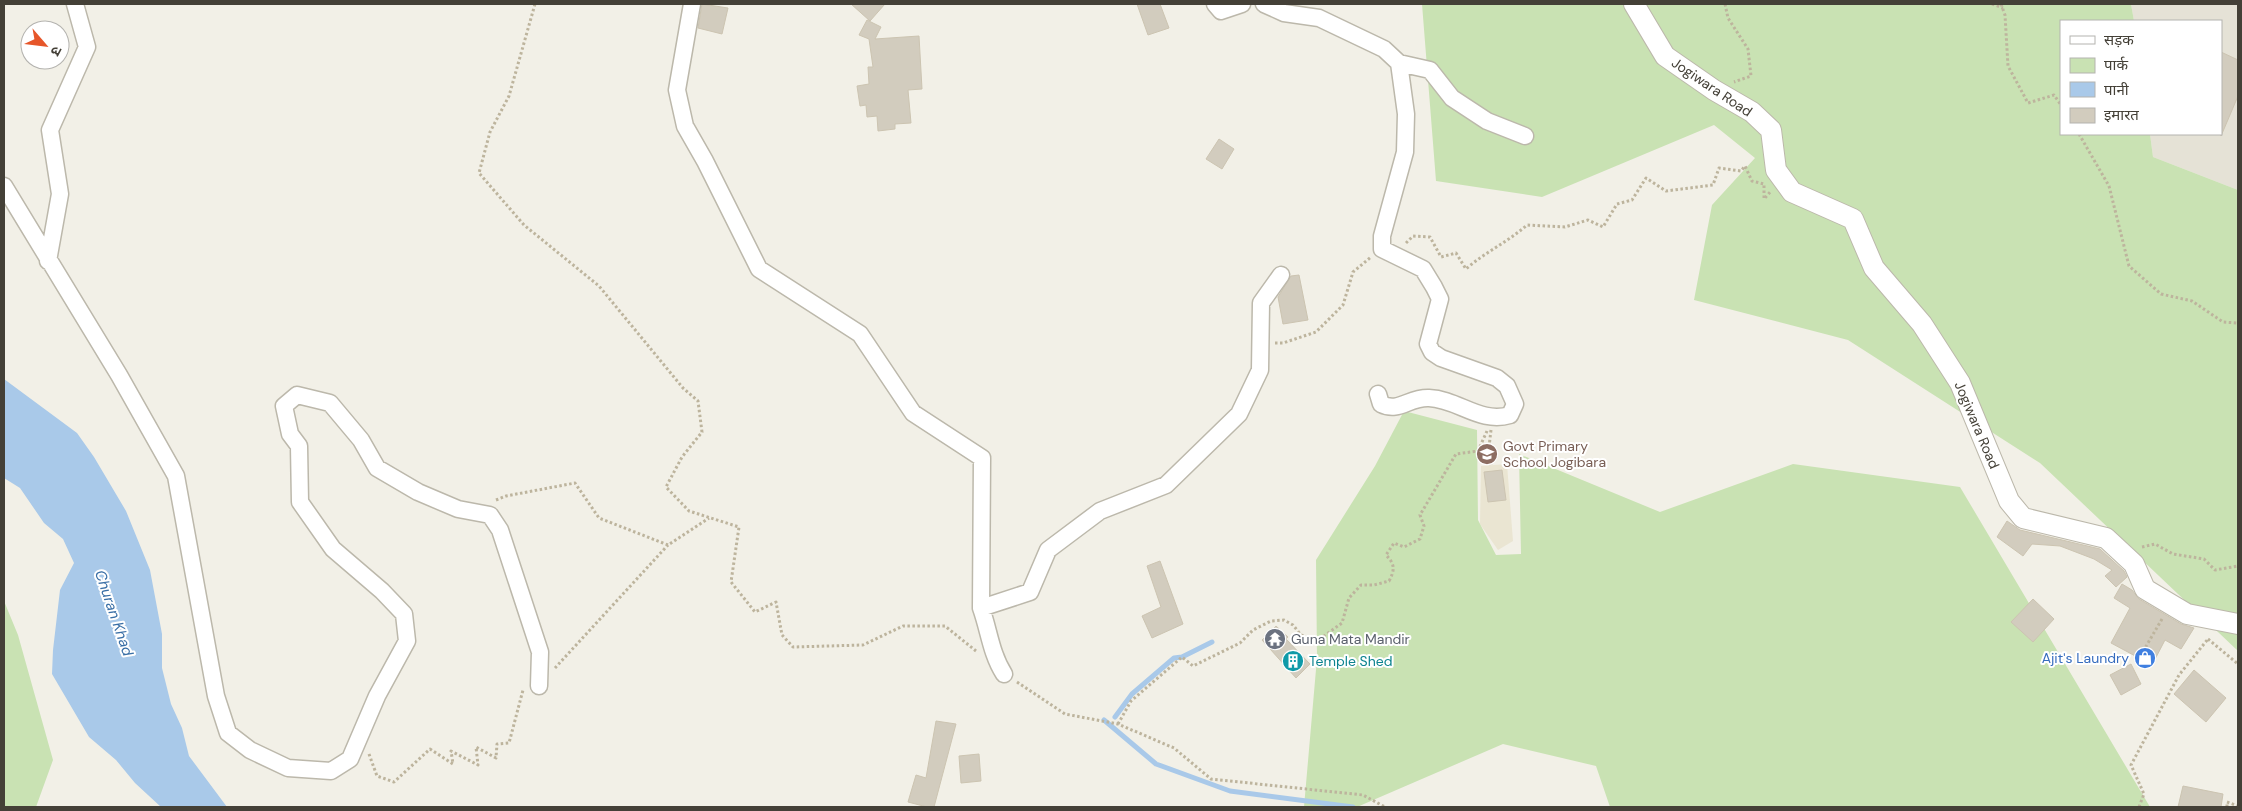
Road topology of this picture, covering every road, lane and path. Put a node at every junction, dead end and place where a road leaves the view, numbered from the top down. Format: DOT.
graph roads {
  1 [pos="76,4"];
  2 [pos="535,4"];
  3 [pos="692,4"];
  4 [pos="1215,4"];
  5 [pos="1242,4"];
  6 [pos="1264,4"];
  7 [pos="1634,4"];
  8 [pos="1725,4"];
  9 [pos="1992,4"];
  10 [pos="2003,6"];
  11 [pos="1399,63"];
  12 [pos="1714,90"];
  13 [pos="2060,104"];
  14 [pos="2080,135"];
  15 [pos="1526,136"];
  16 [pos="1776,170"];
  17 [pos="4,186"];
  18 [pos="1382,248"];
  19 [pos="48,261"];
  20 [pos="1281,275"];
  21 [pos="2238,323"];
  22 [pos="1261,341"];
  23 [pos="1378,394"];
  24 [pos="1494,418"];
  25 [pos="1492,465"];
  26 [pos="470,511"];
  27 [pos="709,518"];
  28 [pos="668,545"];
  29 [pos="2134,564"];
  30 [pos="2238,566"];
  31 [pos="981,608"];
  32 [pos="2178,609"];
  33 [pos="2238,624"];
  34 [pos="2208,639"];
  35 [pos="982,656"];
  36 [pos="2138,660"];
  37 [pos="2238,664"];
  38 [pos="1004,674"];
  39 [pos="539,686"];
  40 [pos="1118,724"];
  41 [pos="370,748"];
  42 [pos="2238,806"];
  43 [pos="1385,807"];
  44 [pos="2139,807"];
  45 [pos="2227,807"];
  1 -- 19 [label="street"];
  2 -- 27 [label="path"];
  3 -- 31 [label="street"];
  4 -- 5 [label="street"];
  6 -- 11 [label="street"];
  7 -- 12 [label="street, Jogiwara Road"];
  8 -- 12 [label="path"];
  9 -- 10 [label="path"];
  10 -- 13 [label="path"];
  11 -- 15 [label="street"];
  11 -- 18 [label="street"];
  12 -- 16 [label="street, Jogiwara Road"];
  14 -- 21 [label="path"];
  16 -- 18 [label="path"];
  16 -- 29 [label="street, Jogiwara Road"];
  17 -- 19 [label="street"];
  18 -- 22 [label="path"];
  18 -- 24 [label="street"];
  19 -- 26 [label="street"];
  20 -- 22 [label="street"];
  22 -- 31 [label="street"];
  23 -- 24 [label="street"];
  24 -- 25 [label="path"];
  24 -- 40 [label="path"];
  26 -- 28 [label="path"];
  26 -- 39 [label="street"];
  27 -- 28 [label="path"];
  27 -- 35 [label="path"];
  28 -- 39 [label="path"];
  29 -- 30 [label="path"];
  29 -- 32 [label="street, Jogiwara Road"];
  31 -- 38 [label="street"];
  32 -- 33 [label="street, Jogiwara Road"];
  32 -- 34 [label="path"];
  32 -- 36 [label="path"];
  34 -- 37 [label="path"];
  34 -- 44 [label="path"];
  38 -- 40 [label="path"];
  39 -- 41 [label="path"];
  40 -- 43 [label="path"];
  42 -- 45 [label="path"];
}
